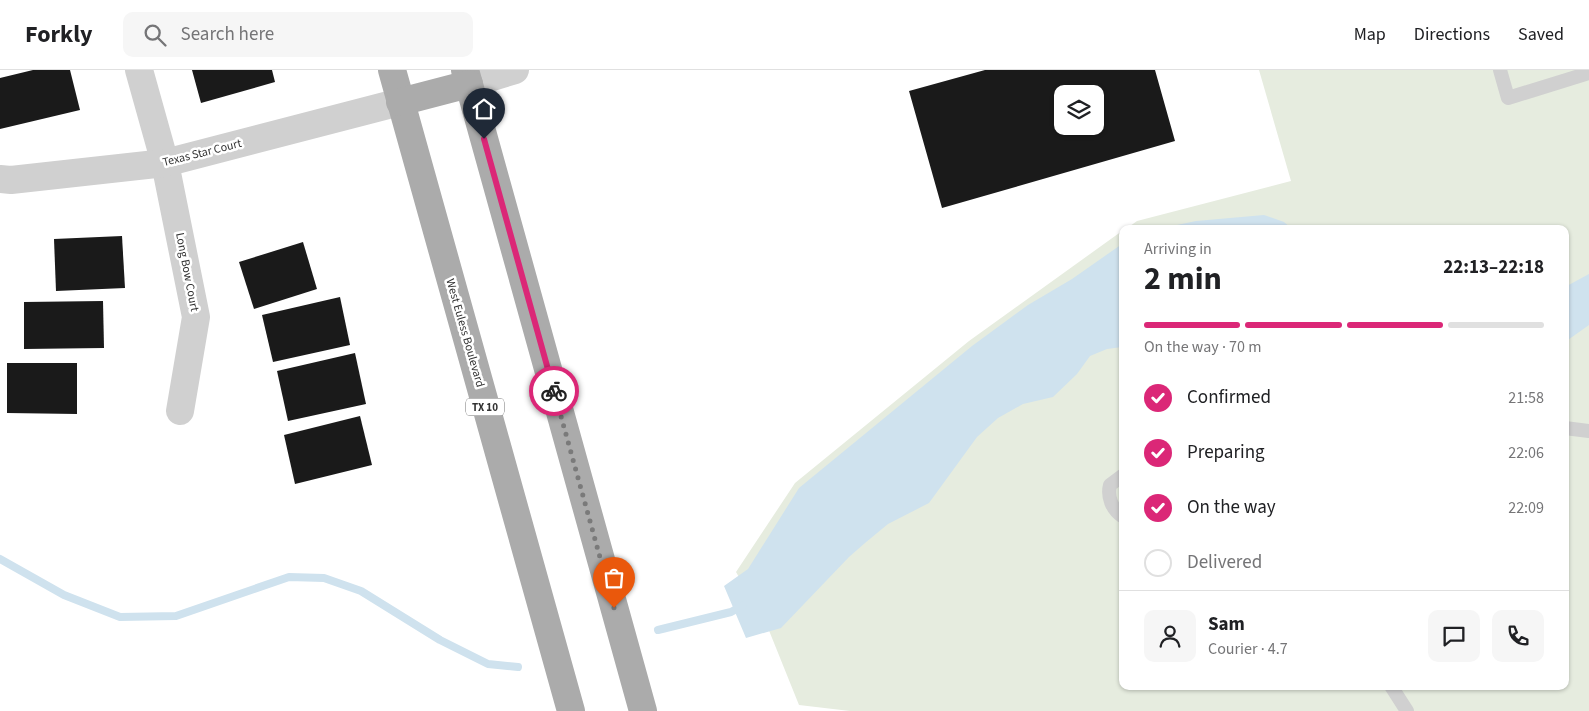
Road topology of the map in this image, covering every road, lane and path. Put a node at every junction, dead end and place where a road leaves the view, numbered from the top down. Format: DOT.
graph roads {
  1 [pos="139,70"];
  2 [pos="392,70"];
  3 [pos="515,70"];
  4 [pos="1500,70"];
  5 [pos="1589,73"];
  6 [pos="467,77"];
  7 [pos="400,102"];
  8 [pos="165,163"];
  9 [pos="0,179"];
  10 [pos="180,411"];
  11 [pos="1569,428"];
  12 [pos="1589,431"];
  13 [pos="1119,478"];
  14 [pos="1119,514"];
  15 [pos="1394,690"];
  16 [pos="571,711"];
  17 [pos="643,711"];
  18 [pos="1407,711"];
  1 -- 8 [label="street, Long Bow Court"];
  2 -- 7 [label="main road, West Euless Boulevard / TX 10"];
  3 -- 6 [label="street"];
  4 -- 5 [label="lane"];
  6 -- 7 [label="main road"];
  6 -- 17 [label="main road"];
  7 -- 8 [label="street, Texas Star Court"];
  7 -- 16 [label="main road, West Euless Boulevard / TX 10"];
  8 -- 9 [label="street, Texas Star Court"];
  8 -- 10 [label="street, Long Bow Court"];
  11 -- 12 [label="lane"];
  13 -- 14 [label="lane"];
  15 -- 18 [label="lane"];
}
